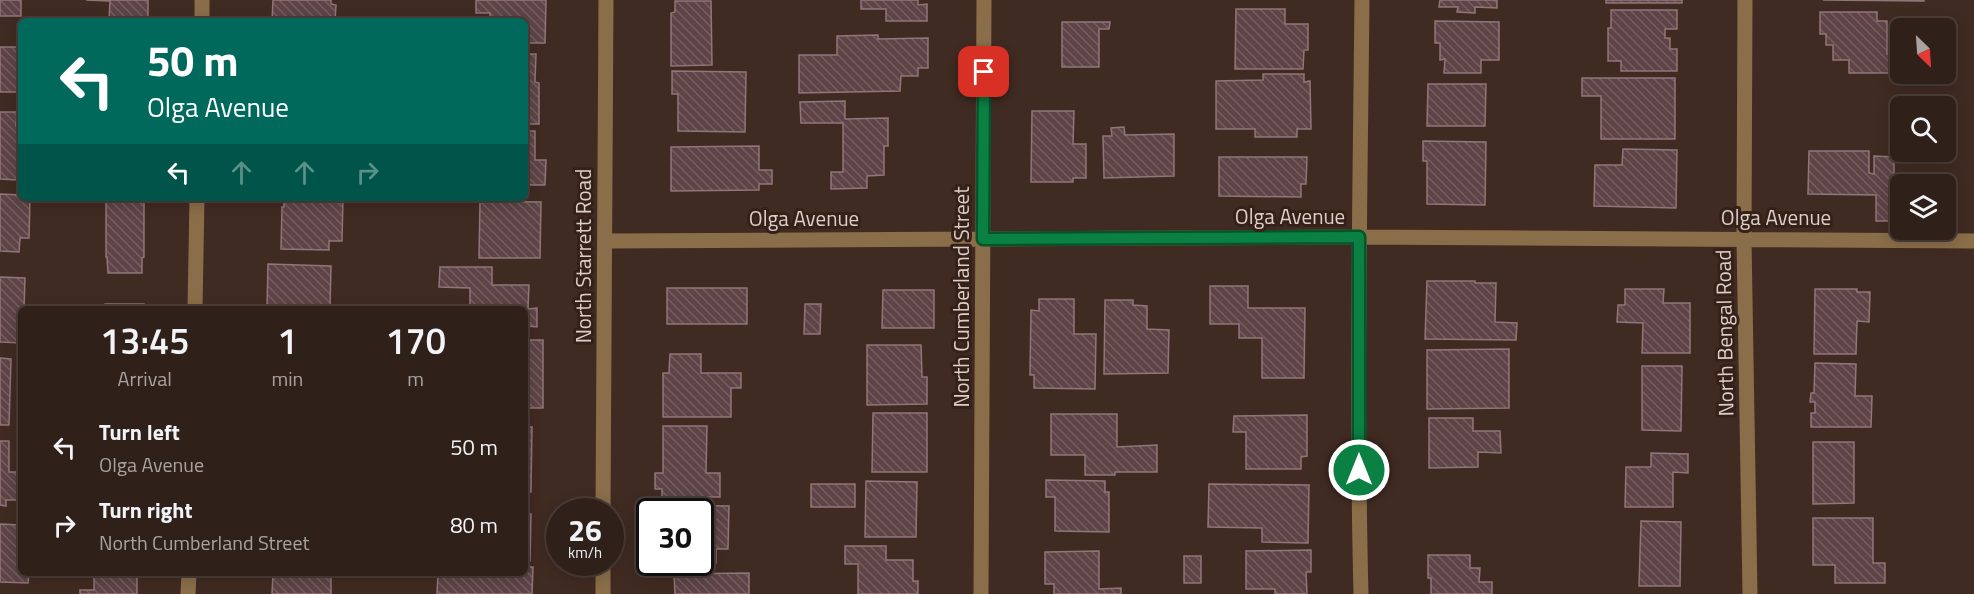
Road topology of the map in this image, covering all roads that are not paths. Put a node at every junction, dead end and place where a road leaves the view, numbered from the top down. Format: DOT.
graph roads {
  1 [pos="202,0"];
  2 [pos="606,0"];
  3 [pos="984,0"];
  4 [pos="1362,0"];
  5 [pos="1745,0"];
  6 [pos="202,18"];
  7 [pos="197,201"];
  8 [pos="1359,237"];
  9 [pos="983,239"];
  10 [pos="1744,239"];
  11 [pos="606,241"];
  12 [pos="1974,241"];
  13 [pos="195,306"];
  14 [pos="603,498"];
  15 [pos="189,576"];
  16 [pos="603,576"];
  17 [pos="188,594"];
  18 [pos="603,594"];
  19 [pos="981,594"];
  20 [pos="1361,594"];
  21 [pos="1749,594"];
  1 -- 6 [label="street"];
  2 -- 11 [label="street, North Starrett Road"];
  3 -- 9 [label="street, North Cumberland Street"];
  4 -- 8 [label="street"];
  5 -- 10 [label="street, North Bengal Road"];
  7 -- 13 [label="street"];
  8 -- 9 [label="street, Olga Avenue"];
  8 -- 10 [label="street, Olga Avenue"];
  8 -- 20 [label="street"];
  9 -- 11 [label="street, Olga Avenue"];
  9 -- 19 [label="street, North Cumberland Street"];
  10 -- 12 [label="street, Olga Avenue"];
  10 -- 21 [label="street, North Bengal Road"];
  11 -- 14 [label="street, North Starrett Road"];
  15 -- 17 [label="street"];
  16 -- 18 [label="street"];
}
